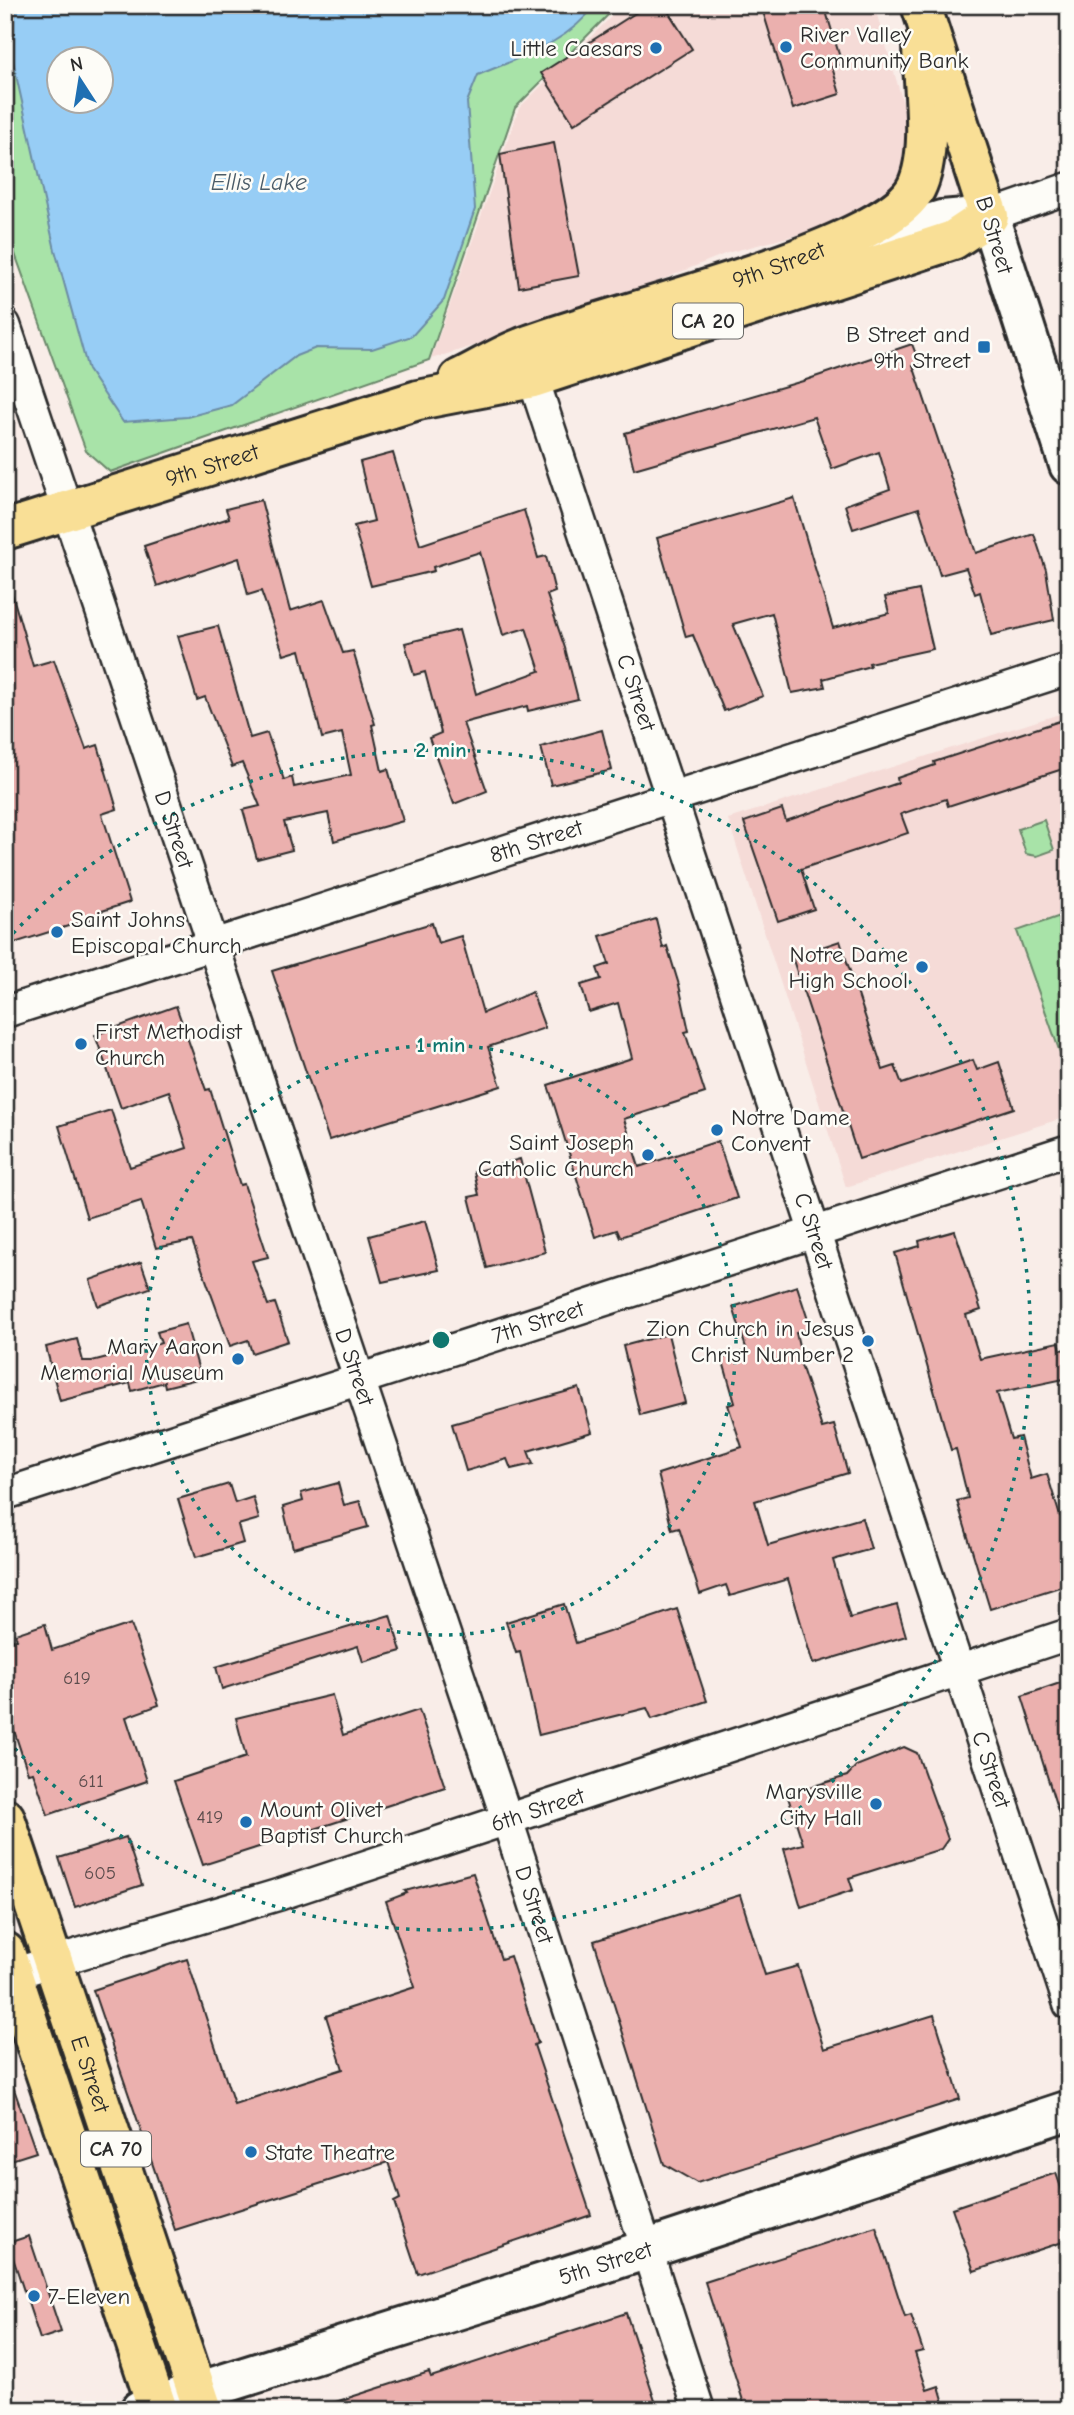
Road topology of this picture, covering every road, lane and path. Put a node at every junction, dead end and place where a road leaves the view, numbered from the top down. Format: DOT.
graph roads {
  1 [pos="921,5"];
  2 [pos="1069,188"];
  3 [pos="989,216"];
  4 [pos="792,260"];
  5 [pos="5,326"];
  6 [pos="533,378"];
  7 [pos="418,400"];
  8 [pos="1069,465"];
  9 [pos="67,511"];
  10 [pos="5,530"];
  11 [pos="1069,669"];
  12 [pos="669,797"];
  13 [pos="215,943"];
  14 [pos="5,1012"];
  15 [pos="1069,1150"];
  16 [pos="816,1232"];
  17 [pos="360,1380"];
  18 [pos="5,1493"];
  19 [pos="1069,1634"];
  20 [pos="961,1672"];
  21 [pos="5,1818"];
  22 [pos="507,1819"];
  23 [pos="53,1960"];
  24 [pos="8,1967"];
  25 [pos="1069,2004"];
  26 [pos="1069,2110"];
  27 [pos="645,2248"];
  28 [pos="200,2401"];
  29 [pos="151,2408"];
  30 [pos="699,2410"];
  1 -- 3 [label="highway, B Street / CA 20"];
  1 -- 4 [label="highway, CA 20"];
  2 -- 3 [label="street, 9th Street"];
  3 -- 4 [label="main road, 9th Street"];
  3 -- 6 [label="highway, 9th Street / CA 20"];
  3 -- 8 [label="main road, B Street"];
  4 -- 7 [label="highway, 9th Street / CA 20"];
  5 -- 9 [label="street, D Street"];
  6 -- 7 [label="highway, 9th Street / CA 20"];
  6 -- 12 [label="street, C Street"];
  7 -- 9 [label="highway, 9th Street / CA 20"];
  9 -- 10 [label="highway, 9th Street / CA 20"];
  9 -- 13 [label="street, D Street"];
  11 -- 12 [label="street, 8th Street"];
  12 -- 13 [label="street, 8th Street"];
  12 -- 16 [label="street, C Street"];
  13 -- 14 [label="street, 8th Street"];
  13 -- 17 [label="street, D Street"];
  15 -- 16 [label="street, 7th Street"];
  16 -- 17 [label="street, 7th Street"];
  16 -- 20 [label="street, C Street"];
  17 -- 18 [label="street, 7th Street"];
  17 -- 22 [label="street, D Street"];
  19 -- 20 [label="street, 6th Street"];
  20 -- 22 [label="street, 6th Street"];
  20 -- 25 [label="street, C Street"];
  21 -- 23 [label="highway, E Street / CA 70"];
  22 -- 23 [label="street, 6th Street"];
  22 -- 27 [label="street, D Street"];
  23 -- 24 [label="street, 6th Street"];
  23 -- 28 [label="highway, E Street / CA 70"];
  24 -- 29 [label="highway, E Street / CA 70"];
  26 -- 27 [label="main road, 5th Street"];
  27 -- 28 [label="main road, 5th Street"];
  27 -- 30 [label="street, D Street"];
  28 -- 29 [label="main road, 5th Street"];
}
